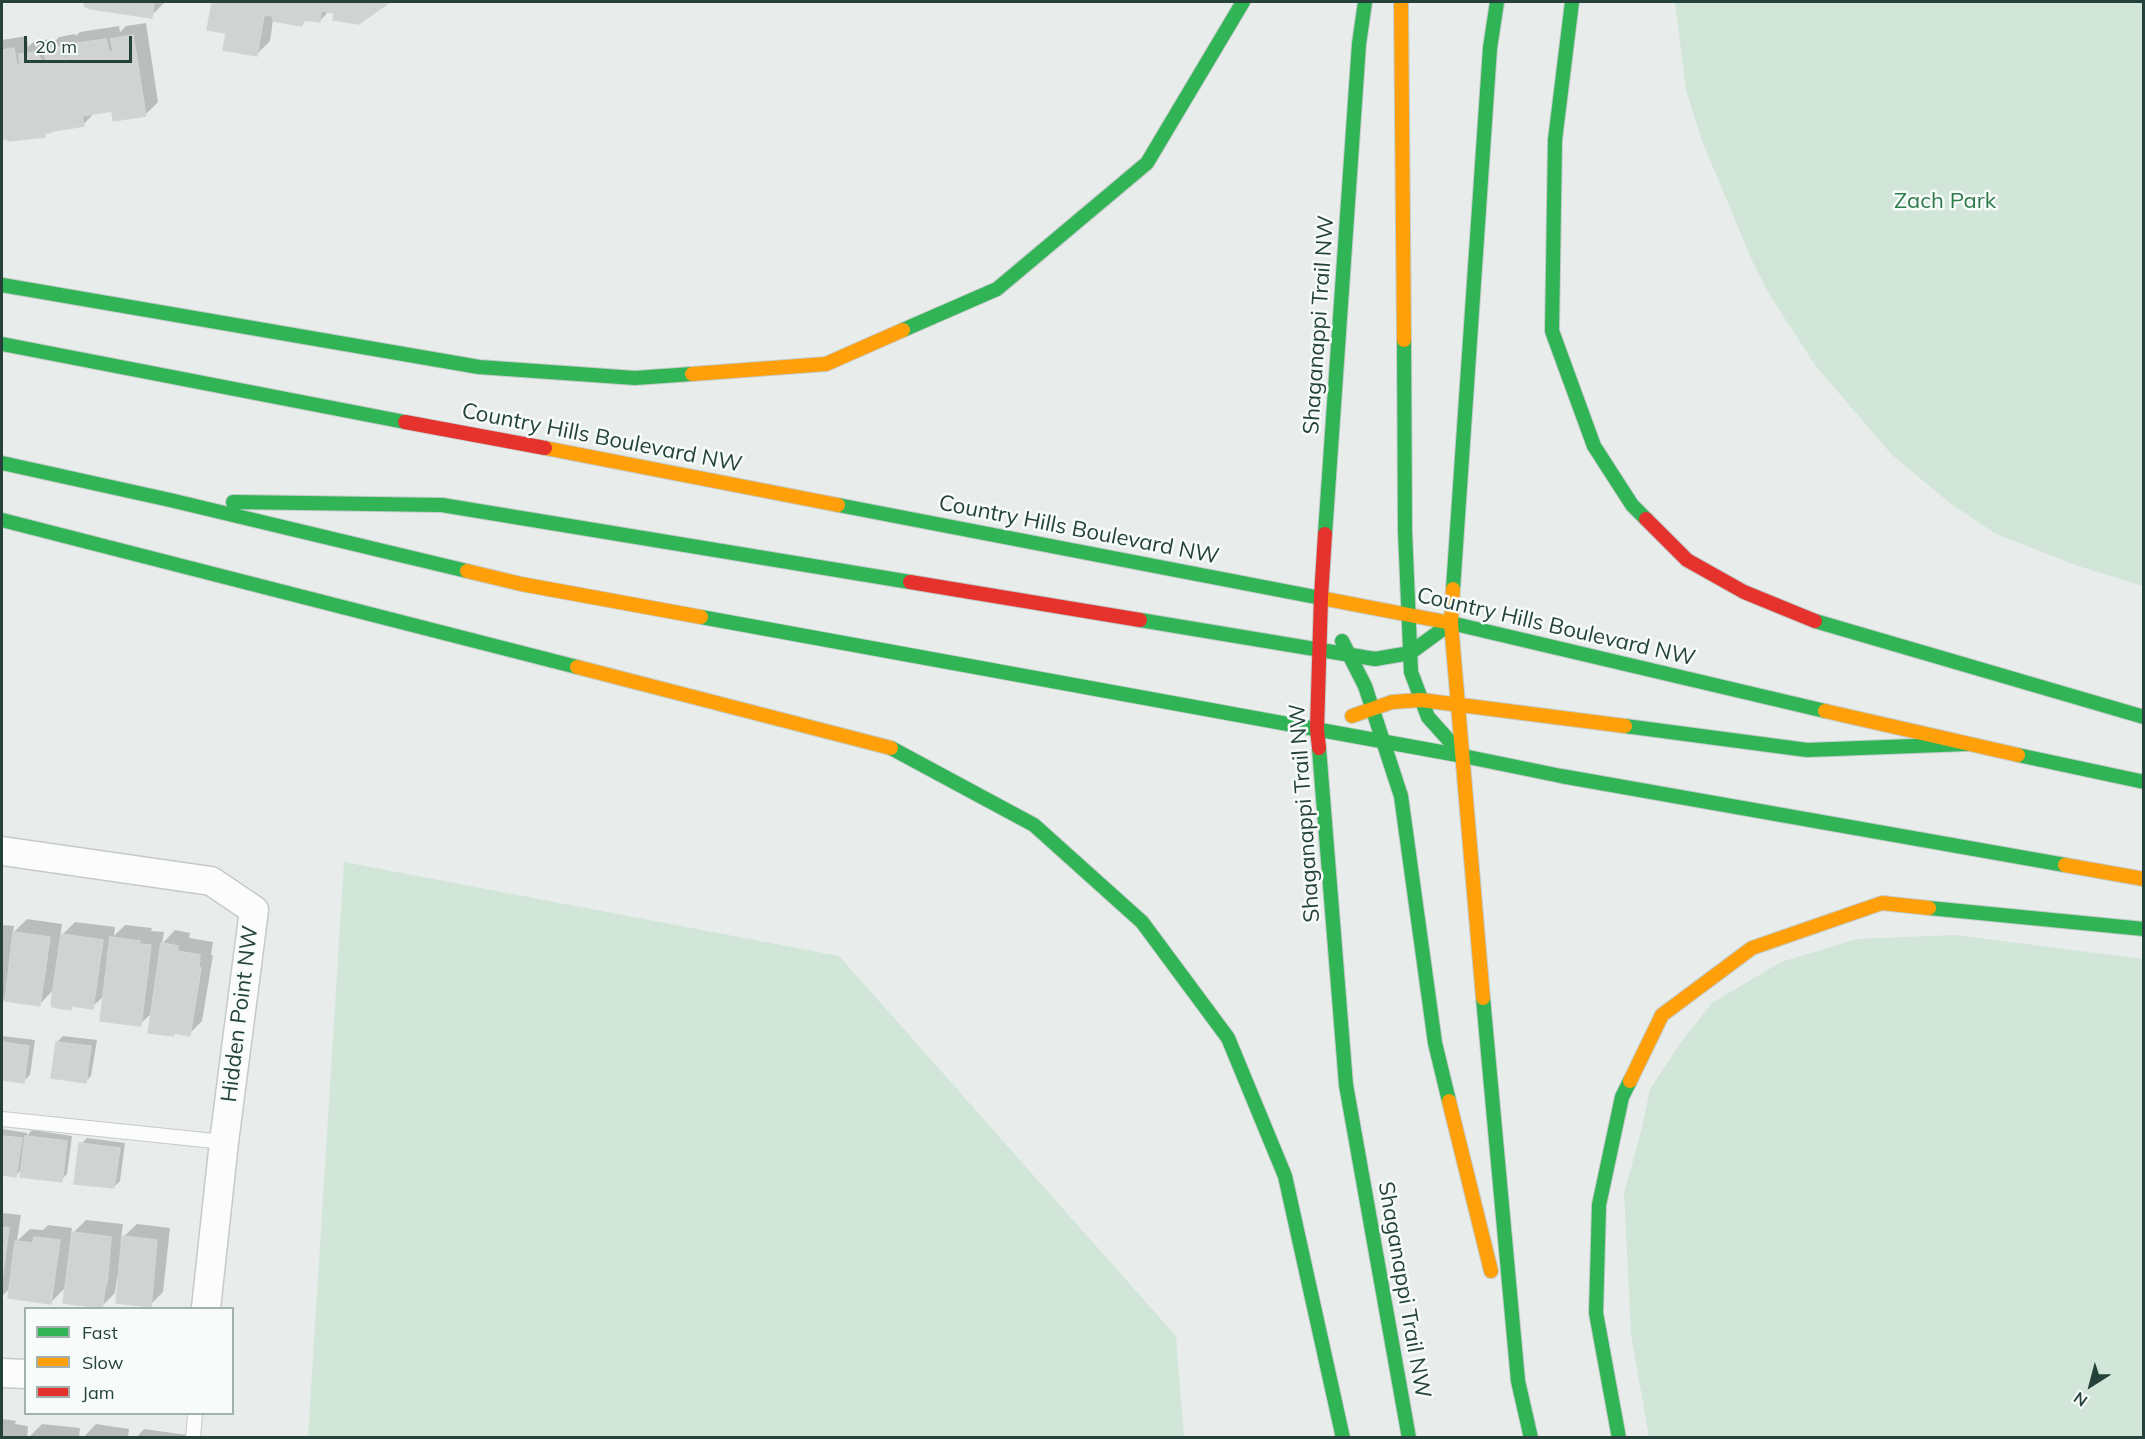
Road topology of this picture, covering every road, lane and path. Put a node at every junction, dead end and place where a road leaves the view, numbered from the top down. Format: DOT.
graph roads {
  1 [pos="1243,2"];
  2 [pos="1365,2"];
  3 [pos="1401,2"];
  4 [pos="1497,2"];
  5 [pos="1572,2"];
  6 [pos="2,285"];
  7 [pos="2,344"];
  8 [pos="2,463"];
  9 [pos="170,500"];
  10 [pos="2,520"];
  11 [pos="1321,597"];
  12 [pos="1407,615"];
  13 [pos="1451,623"];
  14 [pos="1319,650"];
  15 [pos="1410,653"];
  16 [pos="1349,655"];
  17 [pos="1421,700"];
  18 [pos="1458,705"];
  19 [pos="1372,710"];
  20 [pos="2144,717"];
  21 [pos="1317,729"];
  22 [pos="1383,741"];
  23 [pos="1967,744"];
  24 [pos="1462,756"];
  25 [pos="2144,782"];
  26 [pos="2,851"];
  27 [pos="2144,879"];
  28 [pos="2144,929"];
  29 [pos="2,1119"];
  30 [pos="224,1142"];
  31 [pos="206,1307"];
  32 [pos="2,1373"];
  33 [pos="24,1374"];
  34 [pos="1518,1381"];
  35 [pos="195,1415"];
  36 [pos="193,1437"];
  37 [pos="1342,1437"];
  38 [pos="1409,1437"];
  39 [pos="1531,1437"];
  40 [pos="1619,1437"];
  1 -- 6 [label="main road"];
  2 -- 11 [label="main road, Shaganappi Trail NW"];
  3 -- 12 [label="main road"];
  4 -- 13 [label="main road"];
  5 -- 20 [label="main road"];
  7 -- 11 [label="main road, Country Hills Boulevard NW"];
  8 -- 9 [label="main road"];
  9 -- 14 [label="main road"];
  9 -- 21 [label="main road"];
  10 -- 37 [label="main road"];
  11 -- 12 [label="main road, Country Hills Boulevard NW"];
  11 -- 14 [label="main road, Shaganappi Trail NW"];
  11 -- 16 [label="main road"];
  12 -- 13 [label="main road, Country Hills Boulevard NW"];
  12 -- 15 [label="main road"];
  13 -- 15 [label="main road"];
  13 -- 18 [label="main road"];
  13 -- 23 [label="main road, Country Hills Boulevard NW"];
  14 -- 16 [label="main road"];
  14 -- 21 [label="main road, Shaganappi Trail NW"];
  15 -- 16 [label="main road"];
  15 -- 17 [label="main road"];
  16 -- 19 [label="main road"];
  17 -- 18 [label="main road"];
  17 -- 19 [label="main road"];
  17 -- 24 [label="main road"];
  18 -- 23 [label="main road"];
  18 -- 24 [label="main road"];
  19 -- 21 [label="main road"];
  19 -- 22 [label="main road"];
  21 -- 22 [label="main road"];
  21 -- 38 [label="main road, Shaganappi Trail NW"];
  22 -- 24 [label="main road"];
  22 -- 34 [label="main road"];
  23 -- 25 [label="main road, Country Hills Boulevard NW"];
  24 -- 27 [label="main road"];
  24 -- 34 [label="main road"];
  26 -- 30 [label="street, Hidden Point NW"];
  28 -- 40 [label="main road"];
  29 -- 30 [label="lane"];
  30 -- 31 [label="street, Hidden Point NW"];
  32 -- 33 [label="street"];
  34 -- 39 [label="main road"];
  35 -- 36 [label="lane"];
}
